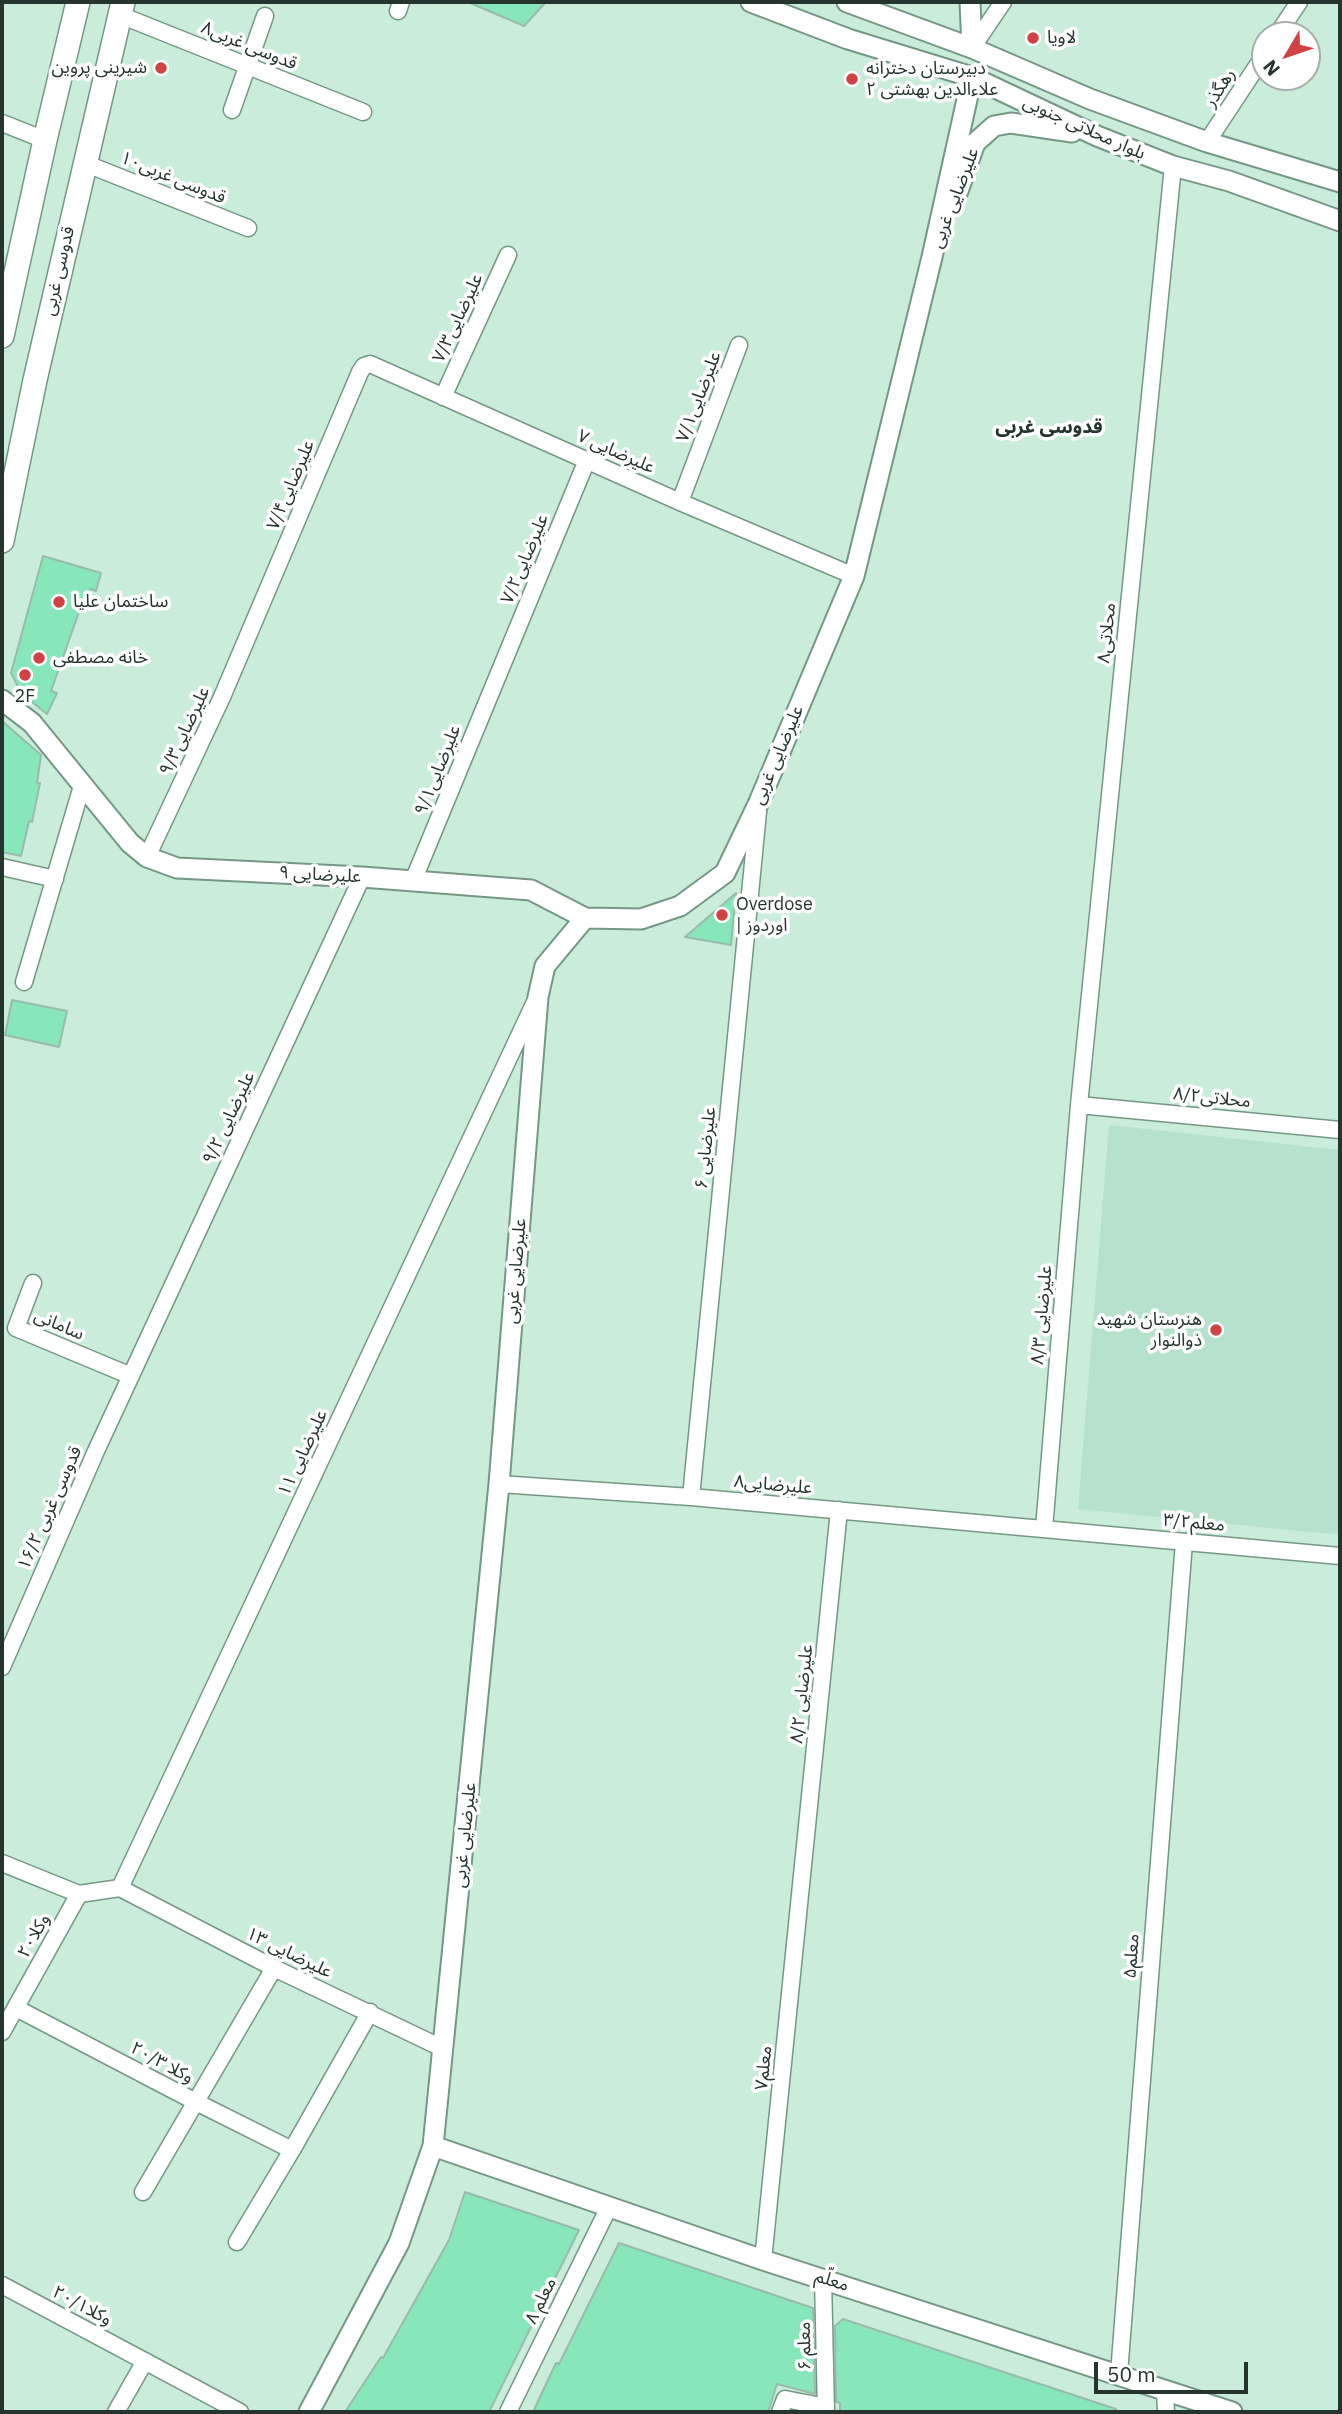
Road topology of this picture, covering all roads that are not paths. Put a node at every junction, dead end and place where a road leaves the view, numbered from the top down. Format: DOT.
graph roads {
  1 [pos="78,2"];
  2 [pos="751,2"];
  3 [pos="848,2"];
  4 [pos="970,2"];
  5 [pos="1003,2"];
  6 [pos="1299,2"];
  7 [pos="122,9"];
  8 [pos="265,16"];
  9 [pos="1287,21"];
  10 [pos="972,48"];
  11 [pos="248,66"];
  12 [pos="1251,75"];
  13 [pos="972,77"];
  14 [pos="232,110"];
  15 [pos="363,112"];
  16 [pos="2,123"];
  17 [pos="1097,136"];
  18 [pos="45,140"];
  19 [pos="1207,142"];
  20 [pos="84,163"];
  21 [pos="1173,166"];
  22 [pos="1340,182"];
  23 [pos="1340,220"];
  24 [pos="248,228"];
  25 [pos="508,256"];
  26 [pos="932,257"];
  27 [pos="2,336"];
  28 [pos="739,345"];
  29 [pos="364,366"];
  30 [pos="443,397"];
  31 [pos="587,460"];
  32 [pos="680,502"];
  33 [pos="2,541"];
  34 [pos="854,576"];
  35 [pos="255,620"];
  36 [pos="498,673"];
  37 [pos="2,700"];
  38 [pos="82,786"];
  39 [pos="759,802"];
  40 [pos="147,857"];
  41 [pos="2,867"];
  42 [pos="362,877"];
  43 [pos="55,879"];
  44 [pos="413,881"];
  45 [pos="585,918"];
  46 [pos="24,982"];
  47 [pos="538,997"];
  48 [pos="1079,1105"];
  49 [pos="1340,1130"];
  50 [pos="33,1283"];
  51 [pos="131,1376"];
  52 [pos="499,1484"];
  53 [pos="691,1497"];
  54 [pos="839,1510"];
  55 [pos="1044,1529"];
  56 [pos="1184,1542"];
  57 [pos="1340,1556"];
  58 [pos="3,1659"];
  59 [pos="2,1863"];
  60 [pos="803,1881"];
  61 [pos="120,1888"];
  62 [pos="79,1894"];
  63 [pos="274,1968"];
  64 [pos="16,2008"];
  65 [pos="370,2012"];
  66 [pos="2,2032"];
  67 [pos="444,2049"];
  68 [pos="196,2102"];
  69 [pos="433,2146"];
  70 [pos="292,2150"];
  71 [pos="143,2192"];
  72 [pos="609,2207"];
  73 [pos="237,2242"];
  74 [pos="764,2260"];
  75 [pos="823,2278"];
  76 [pos="2,2285"];
  77 [pos="145,2361"];
  78 [pos="1119,2374"];
  79 [pos="1166,2390"];
  80 [pos="826,2409"];
  81 [pos="116,2412"];
  82 [pos="240,2412"];
  83 [pos="309,2412"];
  84 [pos="509,2412"];
  85 [pos="780,2412"];
  86 [pos="1166,2412"];
  87 [pos="1232,2412"];
  1 -- 18 [label="main road"];
  2 -- 13 [label="street, بلوار محلاتی جنوبی"];
  3 -- 10 [label="street, بلوار محلاتی جنوبی"];
  4 -- 10 [label="street"];
  5 -- 10 [label="street"];
  6 -- 9 [label="street"];
  7 -- 11 [label="street, قدوسی غربی۸"];
  7 -- 20 [label="main road, قدوسی غربی"];
  8 -- 11 [label="street"];
  10 -- 19 [label="street, بلوار محلاتی جنوبی"];
  11 -- 14 [label="street"];
  11 -- 15 [label="street, قدوسی غربی۸"];
  12 -- 19 [label="street, رهگذر"];
  13 -- 17 [label="street, بلوار محلاتی جنوبی"];
  13 -- 26 [label="street, علیرضایی غربی"];
  16 -- 18 [label="street"];
  17 -- 21 [label="street, بلوار محلاتی جنوبی"];
  17 -- 26 [label="street, علیرضایی غربی"];
  18 -- 27 [label="main road"];
  19 -- 22 [label="street, بلوار محلاتی جنوبی"];
  20 -- 24 [label="street, قدوسی غربی۱۰"];
  20 -- 33 [label="main road, قدوسی غربی"];
  21 -- 23 [label="street, بلوار محلاتی جنوبی"];
  21 -- 48 [label="street, محلاتی۸"];
  25 -- 30 [label="street, علیرضایی۷/۳"];
  26 -- 34 [label="street, علیرضایی غربی"];
  28 -- 32 [label="street, علیرضایی۷/۱"];
  29 -- 30 [label="street, ۷ علیرضایی"];
  29 -- 35 [label="street, علیرضایی۷/۴"];
  30 -- 31 [label="street, ۷ علیرضایی"];
  31 -- 32 [label="street, ۷ علیرضایی"];
  31 -- 36 [label="street, علیرضایی۷/۲"];
  32 -- 34 [label="street, ۷ علیرضایی"];
  34 -- 39 [label="street, علیرضایی غربی"];
  35 -- 40 [label="street, علیرضایی۹/۳"];
  36 -- 44 [label="street, علیرضایی۹/۱"];
  37 -- 38 [label="street, ۹ علیرضایی"];
  38 -- 40 [label="street, ۹ علیرضایی"];
  38 -- 43 [label="street"];
  39 -- 45 [label="street, علیرضایی غربی"];
  39 -- 53 [label="street, ۶ علیرضایی"];
  40 -- 42 [label="street, ۹ علیرضایی"];
  41 -- 43 [label="street"];
  42 -- 44 [label="street, ۹ علیرضایی"];
  42 -- 51 [label="street, ۹/۲ علیرضایی"];
  43 -- 46 [label="street"];
  44 -- 45 [label="street, ۹ علیرضایی"];
  45 -- 47 [label="street, علیرضایی غربی"];
  47 -- 52 [label="street, علیرضایی غربی"];
  47 -- 61 [label="street, ۱۱ علیرضایی"];
  48 -- 49 [label="street, محلاتی۸/۲"];
  48 -- 55 [label="street, ۸/۳ علیرضایی"];
  50 -- 51 [label="street, سامانی"];
  51 -- 58 [label="street, ۱۶/۲ قدوسی غربی"];
  52 -- 53 [label="street, علیرضایی۸"];
  52 -- 67 [label="street, علیرضایی غربی"];
  53 -- 54 [label="street, علیرضایی۸"];
  54 -- 55 [label="street, علیرضایی۸"];
  54 -- 60 [label="street, علیرضایی ۸/۲"];
  55 -- 56 [label="street, معلم۳/۲"];
  56 -- 57 [label="street, معلم۳/۲"];
  56 -- 78 [label="street, معلم۵"];
  59 -- 62 [label="street"];
  60 -- 74 [label="street, معلم۷"];
  61 -- 62 [label="street"];
  61 -- 63 [label="street, ۱۳ علیرضایی"];
  62 -- 64 [label="street, وکلا۲۰"];
  63 -- 65 [label="street, ۱۳ علیرضایی"];
  63 -- 68 [label="street"];
  64 -- 66 [label="street, وکلا۲۰"];
  64 -- 68 [label="street, وکلا ۲۰/۳"];
  65 -- 67 [label="street, ۱۳ علیرضایی"];
  65 -- 70 [label="street"];
  67 -- 69 [label="street, علیرضایی غربی"];
  68 -- 70 [label="street, وکلا ۲۰/۳"];
  68 -- 71 [label="street"];
  69 -- 72 [label="street, معلّم"];
  69 -- 83 [label="street, علیرضایی غربی"];
  70 -- 73 [label="street"];
  72 -- 74 [label="street, معلّم"];
  72 -- 84 [label="street, ۸ معلم"];
  74 -- 75 [label="street, معلّم"];
  75 -- 78 [label="street, معلّم"];
  75 -- 80 [label="street, ۶ معلم"];
  76 -- 77 [label="street, وکلا۲۰/۱"];
  77 -- 81 [label="street"];
  77 -- 82 [label="street, وکلا۲۰/۱"];
  78 -- 79 [label="street, معلّم"];
  79 -- 86 [label="street"];
  79 -- 87 [label="street, معلّم"];
  80 -- 85 [label="street"];
}
